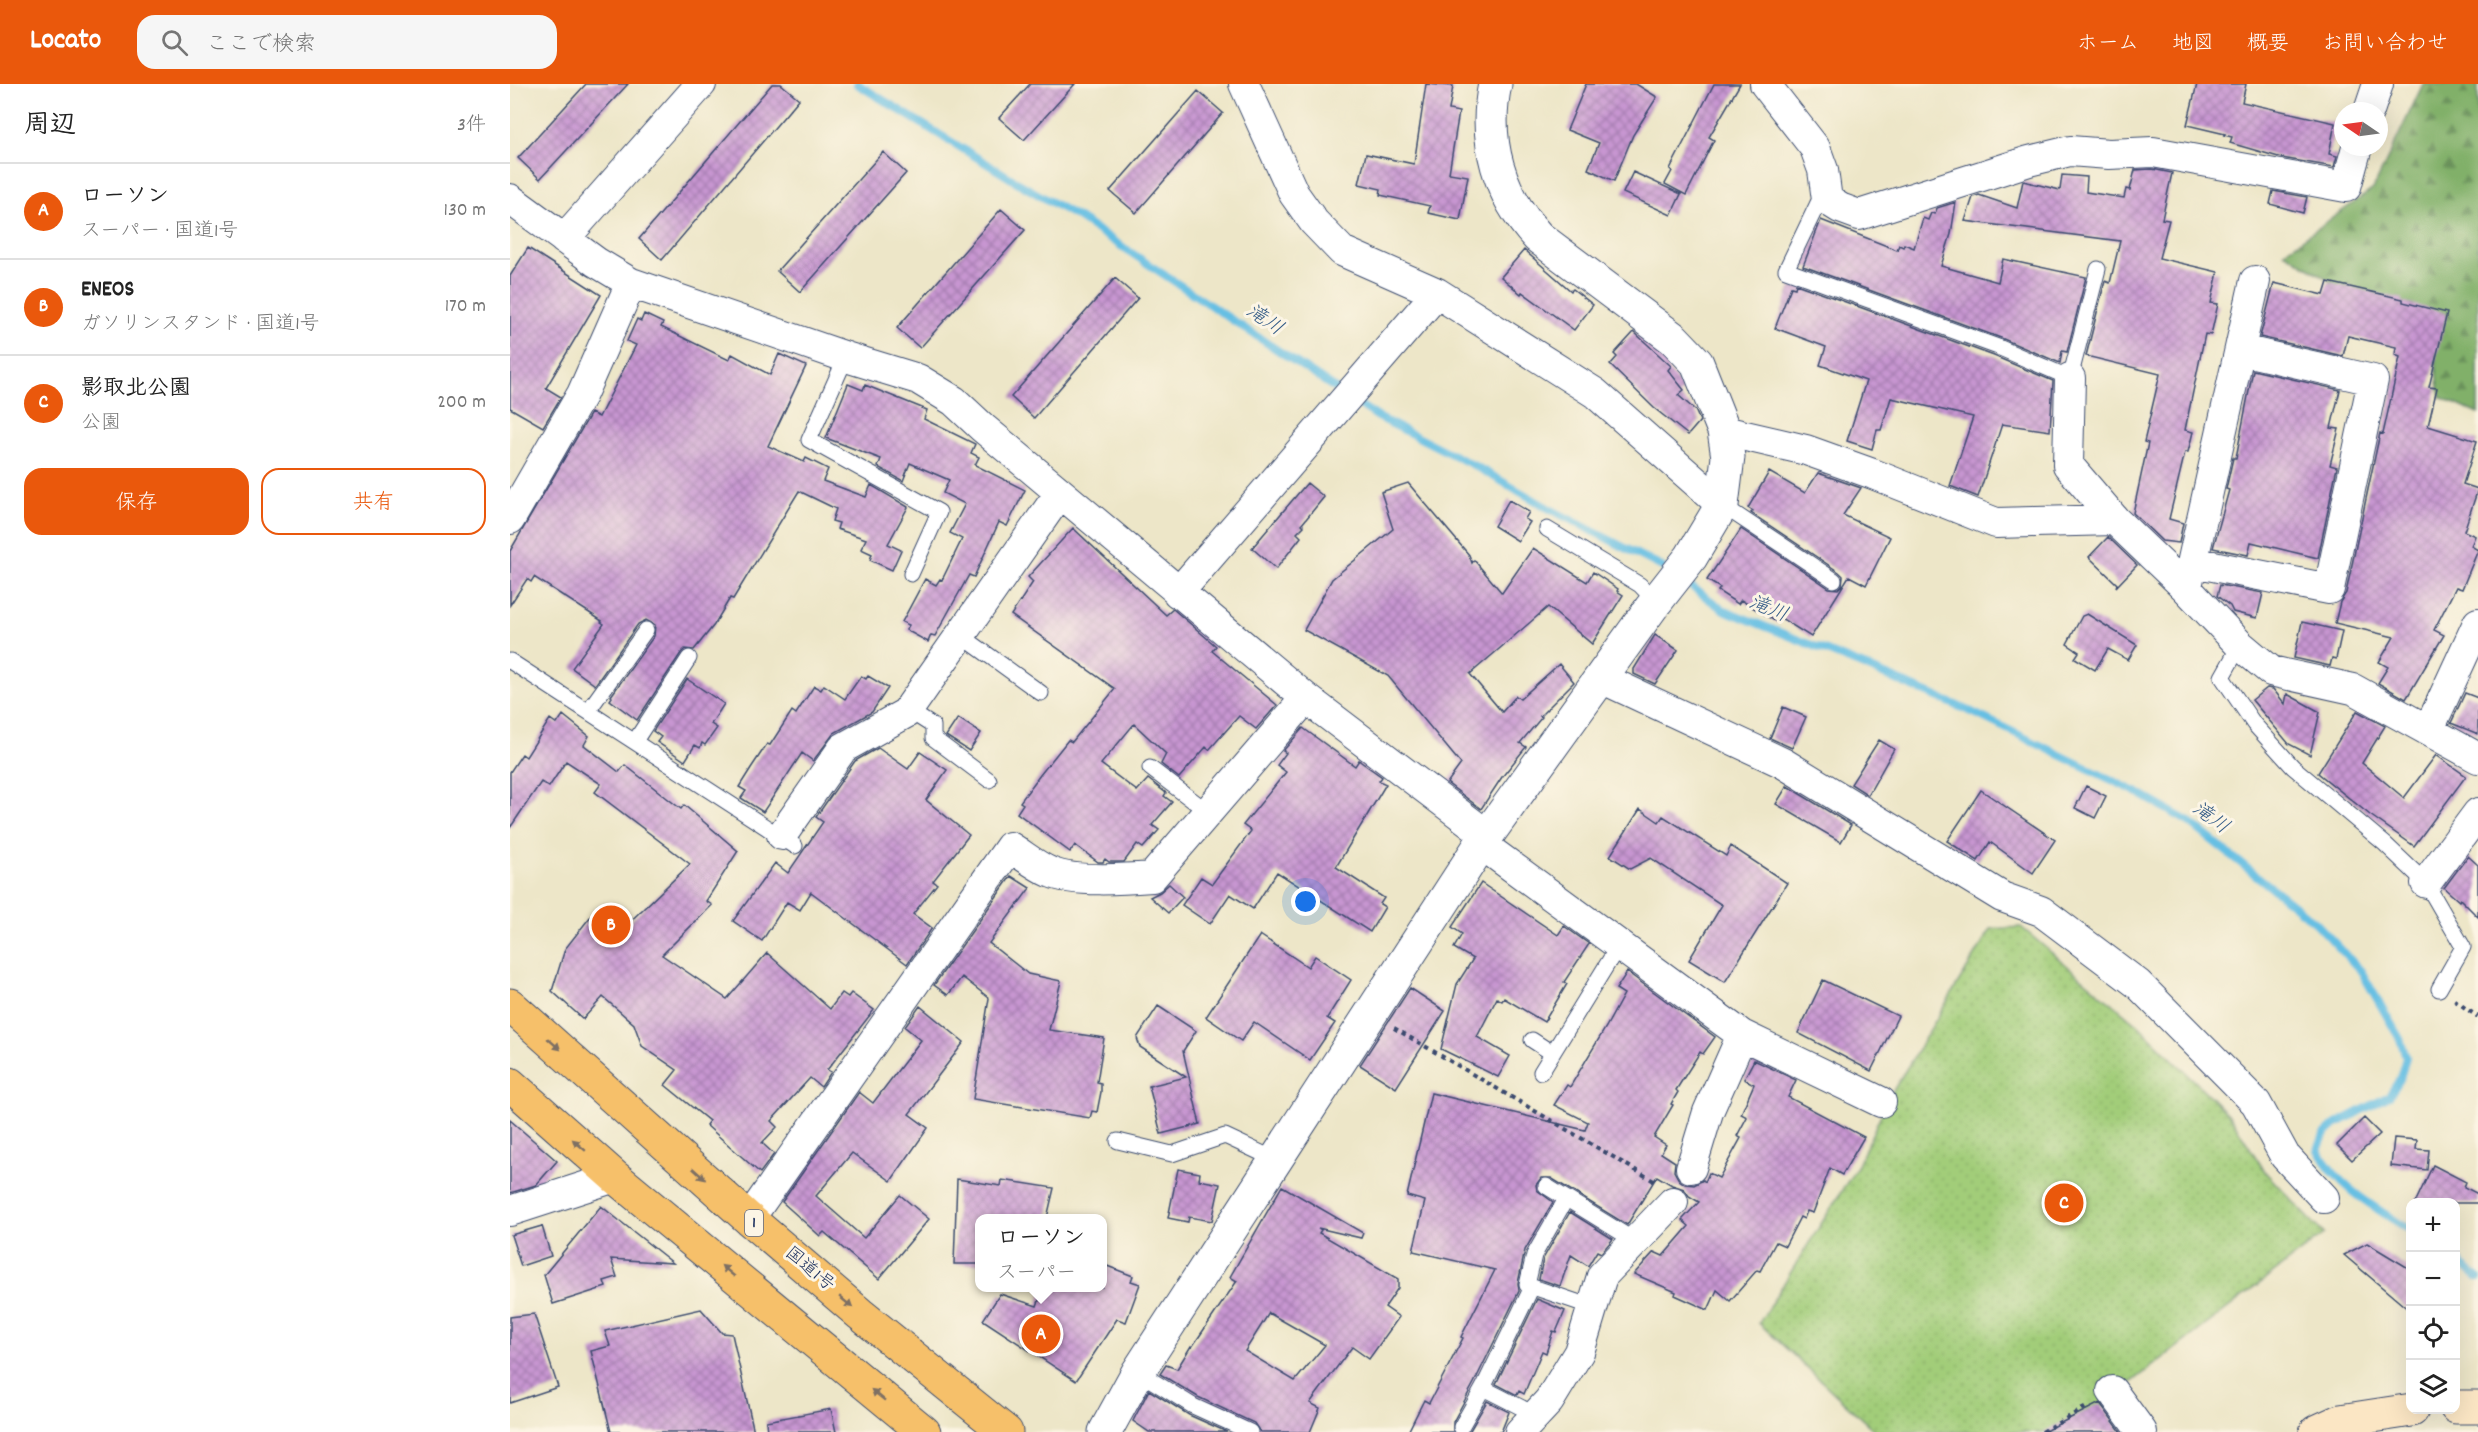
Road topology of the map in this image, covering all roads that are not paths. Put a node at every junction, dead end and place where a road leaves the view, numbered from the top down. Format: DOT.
graph roads {
  1 [pos="701,84"];
  2 [pos="1244,84"];
  3 [pos="1495,84"];
  4 [pos="1765,84"];
  5 [pos="2378,84"];
  6 [pos="2372,102"];
  7 [pos="2355,156"];
  8 [pos="510,199"];
  9 [pos="1827,200"];
  10 [pos="564,239"];
  11 [pos="2098,269"];
  12 [pos="2255,281"];
  13 [pos="631,284"];
  14 [pos="1437,293"];
  15 [pos="2241,350"];
  16 [pos="846,357"];
  17 [pos="2070,378"];
  18 [pos="1724,431"];
  19 [pos="1060,493"];
  20 [pos="1722,505"];
  21 [pos="510,519"];
  22 [pos="2115,520"];
  23 [pos="1547,529"];
  24 [pos="911,574"];
  25 [pos="2189,575"];
  26 [pos="1834,580"];
  27 [pos="1178,593"];
  28 [pos="1656,602"];
  29 [pos="2478,623"];
  30 [pos="646,630"];
  31 [pos="962,636"];
  32 [pos="2240,645"];
  33 [pos="689,658"];
  34 [pos="510,661"];
  35 [pos="1600,678"];
  36 [pos="1041,693"];
  37 [pos="1306,698"];
  38 [pos="908,710"];
  39 [pos="588,711"];
  40 [pos="2429,729"];
  41 [pos="635,741"];
  42 [pos="2478,758"];
  43 [pos="1150,768"];
  44 [pos="988,780"];
  45 [pos="1208,812"];
  46 [pos="2478,813"];
  47 [pos="789,840"];
  48 [pos="1484,840"];
  49 [pos="2426,883"];
  50 [pos="1619,945"];
  51 [pos="2439,989"];
  52 [pos="510,1005"];
  53 [pos="1742,1035"];
  54 [pos="1532,1040"];
  55 [pos="1552,1053"];
  56 [pos="1540,1072"];
  57 [pos="510,1084"];
  58 [pos="1881,1102"];
  59 [pos="1118,1142"];
  60 [pos="1276,1160"];
  61 [pos="1691,1168"];
  62 [pos="615,1177"];
  63 [pos="1546,1186"];
  64 [pos="1666,1194"];
  65 [pos="1566,1198"];
  66 [pos="2324,1198"];
  67 [pos="510,1211"];
  68 [pos="748,1219"];
  69 [pos="1635,1240"];
  70 [pos="1532,1287"];
  71 [pos="1592,1307"];
  72 [pos="1138,1372"];
  73 [pos="1483,1388"];
  74 [pos="2112,1391"];
  75 [pos="2460,1407"];
  76 [pos="2478,1407"];
  77 [pos="2406,1411"];
  78 [pos="1528,1424"];
  79 [pos="1461,1427"];
  80 [pos="924,1432"];
  81 [pos="1006,1432"];
  82 [pos="1105,1432"];
  83 [pos="1250,1432"];
  84 [pos="2142,1432"];
  85 [pos="2316,1432"];
  1 -- 10 [label="street"];
  2 -- 14 [label="street"];
  3 -- 18 [label="street"];
  4 -- 9 [label="street"];
  5 -- 6 [label="street"];
  7 -- 9 [label="street"];
  8 -- 10 [label="street"];
  9 -- 17 [label="lane"];
  10 -- 13 [label="street"];
  11 -- 17 [label="lane"];
  12 -- 15 [label="street"];
  13 -- 16 [label="street"];
  13 -- 21 [label="street"];
  14 -- 20 [label="street"];
  14 -- 27 [label="street"];
  15 -- 25 [label="street"];
  15 -- 25 [label="street"];
  16 -- 19 [label="street"];
  16 -- 24 [label="lane"];
  17 -- 22 [label="street"];
  18 -- 20 [label="street"];
  18 -- 22 [label="street"];
  19 -- 27 [label="street"];
  19 -- 31 [label="street"];
  20 -- 26 [label="lane"];
  20 -- 28 [label="street"];
  22 -- 25 [label="street"];
  23 -- 28 [label="lane"];
  25 -- 32 [label="street"];
  27 -- 37 [label="street"];
  28 -- 35 [label="street"];
  29 -- 40 [label="street"];
  30 -- 39 [label="lane"];
  31 -- 36 [label="lane"];
  31 -- 38 [label="street"];
  32 -- 40 [label="street"];
  32 -- 49 [label="lane"];
  33 -- 41 [label="lane"];
  34 -- 39 [label="lane"];
  35 -- 48 [label="street"];
  35 -- 66 [label="street"];
  37 -- 45 [label="street"];
  37 -- 48 [label="street"];
  38 -- 44 [label="lane"];
  38 -- 47 [label="street"];
  39 -- 41 [label="lane"];
  40 -- 42 [label="street"];
  41 -- 47 [label="lane"];
  43 -- 45 [label="lane"];
  45 -- 68 [label="street"];
  46 -- 49 [label="street"];
  48 -- 50 [label="street"];
  48 -- 60 [label="street"];
  49 -- 51 [label="lane"];
  50 -- 53 [label="street"];
  50 -- 55 [label="lane"];
  52 -- 68 [label="highway, 国道1号 / 1, one-way"];
  53 -- 58 [label="street"];
  53 -- 61 [label="street"];
  54 -- 55 [label="lane"];
  55 -- 56 [label="lane"];
  62 -- 57 [label="highway, one-way"];
  59 -- 60 [label="lane"];
  60 -- 72 [label="street"];
  62 -- 67 [label="street"];
  80 -- 62 [label="highway, one-way"];
  63 -- 65 [label="lane"];
  64 -- 69 [label="street"];
  65 -- 69 [label="lane"];
  65 -- 70 [label="lane"];
  68 -- 81 [label="highway, 国道1号 / 1, one-way"];
  69 -- 71 [label="street"];
  70 -- 71 [label="lane"];
  70 -- 73 [label="lane"];
  71 -- 78 [label="street"];
  72 -- 82 [label="street"];
  72 -- 83 [label="lane"];
  73 -- 78 [label="lane"];
  73 -- 79 [label="lane"];
  74 -- 84 [label="street"];
  75 -- 76 [label="main road"];
  77 -- 85 [label="main road"];
}
